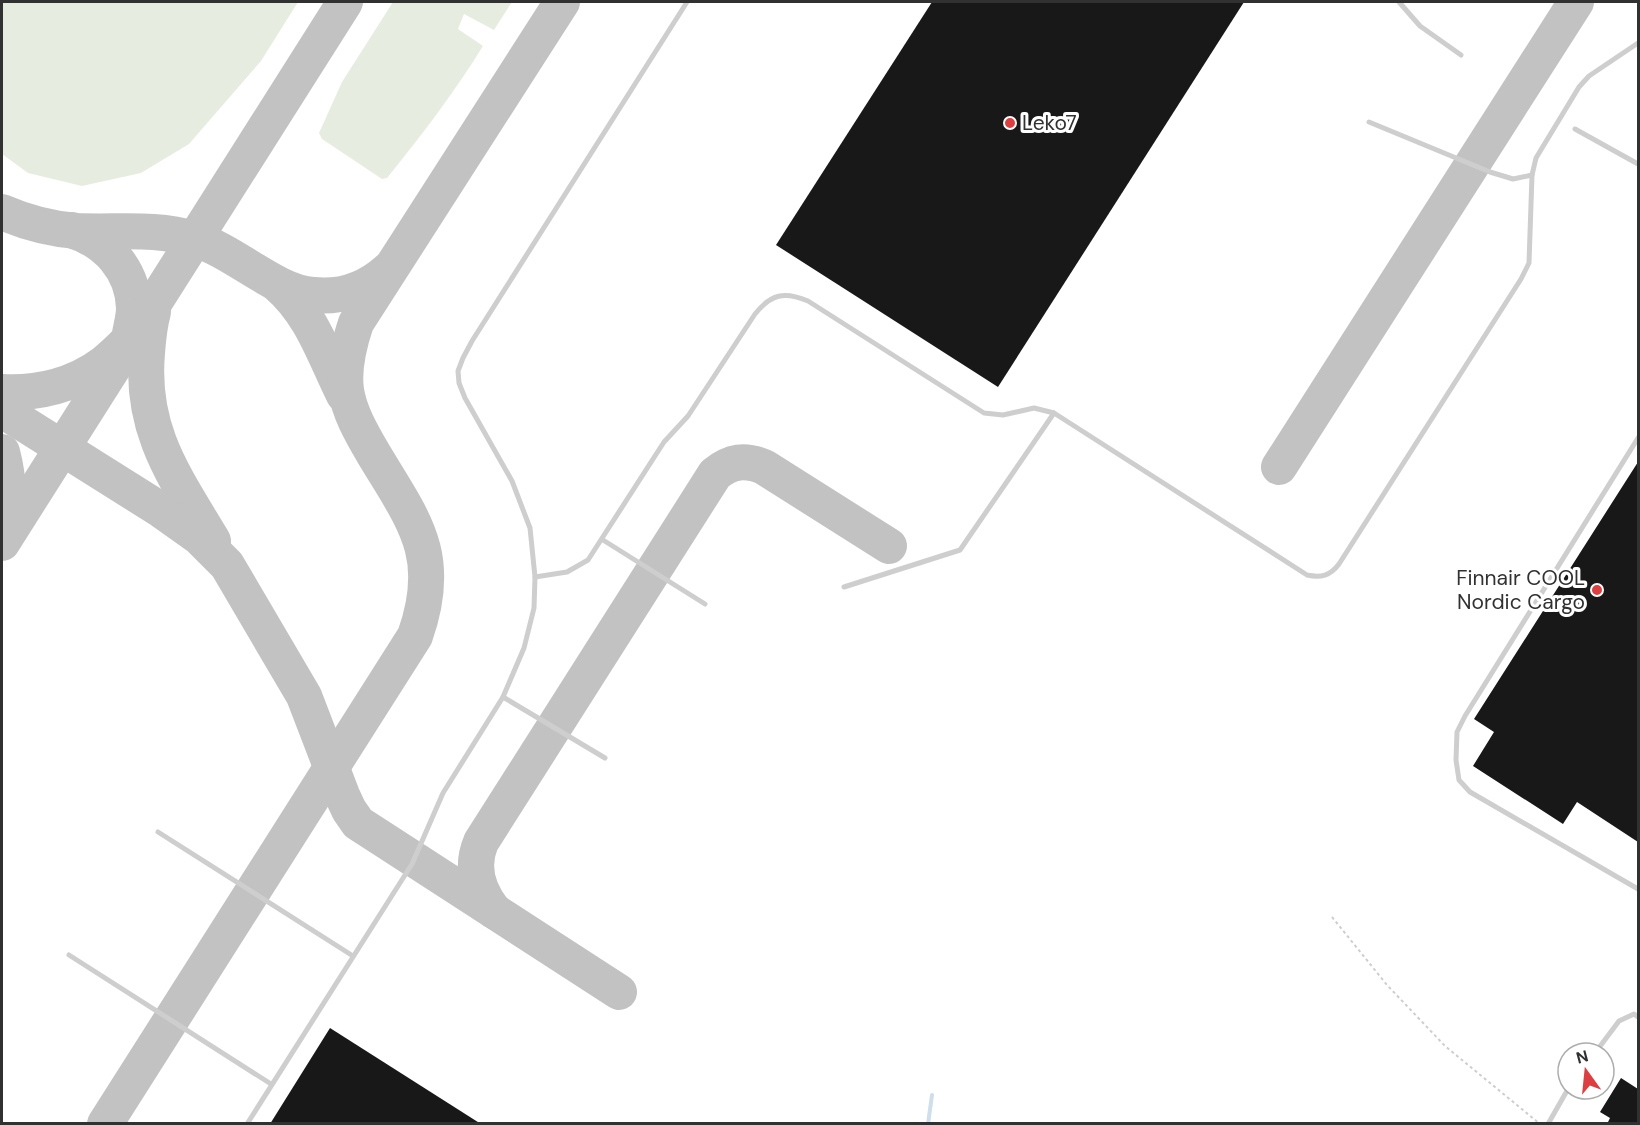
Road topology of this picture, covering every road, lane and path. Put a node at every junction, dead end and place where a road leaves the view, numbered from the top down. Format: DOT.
graph roads {
  1 [pos="687,2"];
  2 [pos="1399,2"];
  3 [pos="1638,43"];
  4 [pos="1461,55"];
  5 [pos="1369,122"];
  6 [pos="1575,129"];
  7 [pos="1638,164"];
  8 [pos="1532,175"];
  9 [pos="1054,413"];
  10 [pos="1638,438"];
  11 [pos="603,540"];
  12 [pos="535,577"];
  13 [pos="844,587"];
  14 [pos="705,604"];
  15 [pos="503,697"];
  16 [pos="605,758"];
  17 [pos="158,832"];
  18 [pos="1638,889"];
  19 [pos="1332,916"];
  20 [pos="69,955"];
  21 [pos="353,956"];
  22 [pos="1638,1017"];
  23 [pos="1604,1041"];
  24 [pos="271,1084"];
  25 [pos="1561,1101"];
  26 [pos="247,1124"];
  27 [pos="1540,1124"];
  28 [pos="1548,1124"];
  1 -- 12 [label="lane"];
  2 -- 4 [label="lane"];
  3 -- 8 [label="lane"];
  5 -- 8 [label="lane"];
  6 -- 7 [label="lane"];
  8 -- 9 [label="lane"];
  9 -- 11 [label="lane"];
  9 -- 13 [label="lane"];
  10 -- 18 [label="lane"];
  11 -- 12 [label="lane"];
  11 -- 14 [label="lane"];
  12 -- 15 [label="lane"];
  15 -- 16 [label="lane"];
  15 -- 21 [label="lane"];
  17 -- 21 [label="lane"];
  19 -- 27 [label="path"];
  20 -- 24 [label="lane"];
  21 -- 24 [label="lane"];
  22 -- 23 [label="lane"];
  24 -- 26 [label="lane"];
  25 -- 28 [label="lane"];
}
